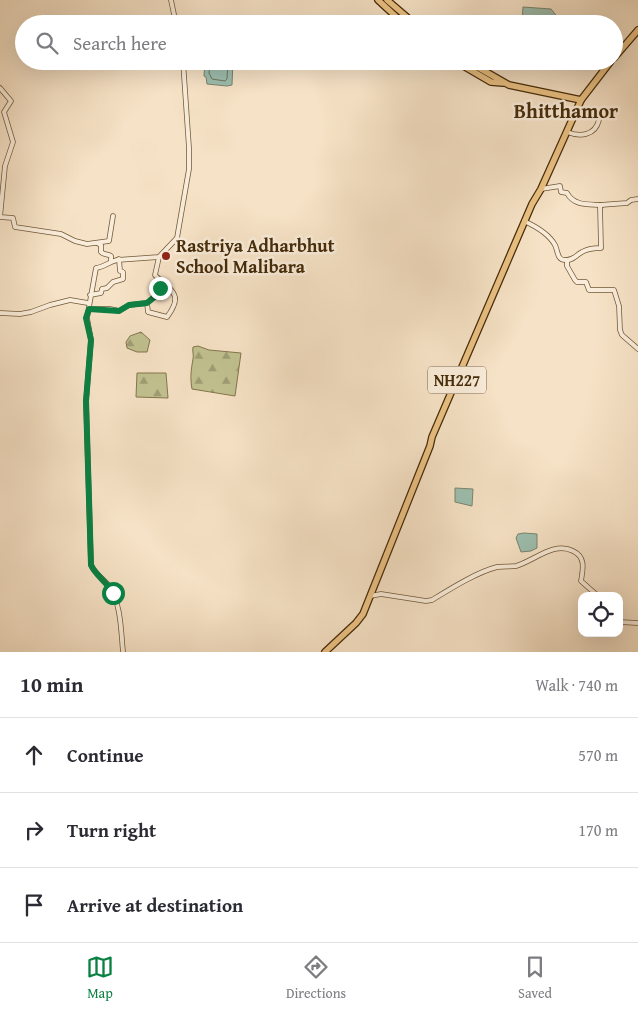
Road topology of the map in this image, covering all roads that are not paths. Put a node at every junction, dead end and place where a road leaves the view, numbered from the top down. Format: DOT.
graph roads {
  1 [pos="171,0"];
  2 [pos="378,0"];
  3 [pos="387,0"];
  4 [pos="174,15"];
  5 [pos="394,15"];
  6 [pos="404,15"];
  7 [pos="638,30"];
  8 [pos="623,48"];
  9 [pos="184,70"];
  10 [pos="471,70"];
  11 [pos="483,70"];
  12 [pos="604,70"];
  13 [pos="505,83"];
  14 [pos="0,88"];
  15 [pos="582,100"];
  16 [pos="599,120"];
  17 [pos="567,132"];
  18 [pos="541,188"];
  19 [pos="638,200"];
  20 [pos="602,205"];
  21 [pos="113,216"];
  22 [pos="524,221"];
  23 [pos="94,242"];
  24 [pos="159,257"];
  25 [pos="120,259"];
  26 [pos="567,260"];
  27 [pos="111,261"];
  28 [pos="161,280"];
  29 [pos="90,295"];
  30 [pos="88,303"];
  31 [pos="147,303"];
  32 [pos="89,309"];
  33 [pos="0,314"];
  34 [pos="638,349"];
  35 [pos="593,592"];
  36 [pos="370,596"];
  37 [pos="623,622"];
  38 [pos="638,623"];
  39 [pos="123,652"];
  40 [pos="325,652"];
  1 -- 4 [label="street"];
  2 -- 5 [label="highway"];
  3 -- 6 [label="highway"];
  7 -- 8 [label="highway"];
  9 -- 24 [label="street"];
  10 -- 13 [label="highway"];
  11 -- 13 [label="highway"];
  12 -- 15 [label="highway, NH227"];
  13 -- 15 [label="highway"];
  14 -- 23 [label="street"];
  15 -- 17 [label="highway, NH227"];
  16 -- 17 [label="street"];
  17 -- 18 [label="highway, NH227"];
  18 -- 20 [label="street"];
  18 -- 22 [label="highway, NH227"];
  19 -- 20 [label="street"];
  20 -- 26 [label="street"];
  21 -- 23 [label="street"];
  22 -- 26 [label="street"];
  22 -- 36 [label="highway, NH227"];
  23 -- 27 [label="street"];
  24 -- 25 [label="street"];
  24 -- 28 [label="street"];
  25 -- 27 [label="street"];
  25 -- 29 [label="street"];
  26 -- 34 [label="street"];
  27 -- 29 [label="street"];
  28 -- 31 [label="street"];
  28 -- 31 [label="street"];
  29 -- 30 [label="street"];
  30 -- 32 [label="street"];
  30 -- 33 [label="street"];
  31 -- 32 [label="street"];
  32 -- 39 [label="street"];
  35 -- 36 [label="street"];
  36 -- 40 [label="highway, NH227"];
  37 -- 38 [label="street"];
}
